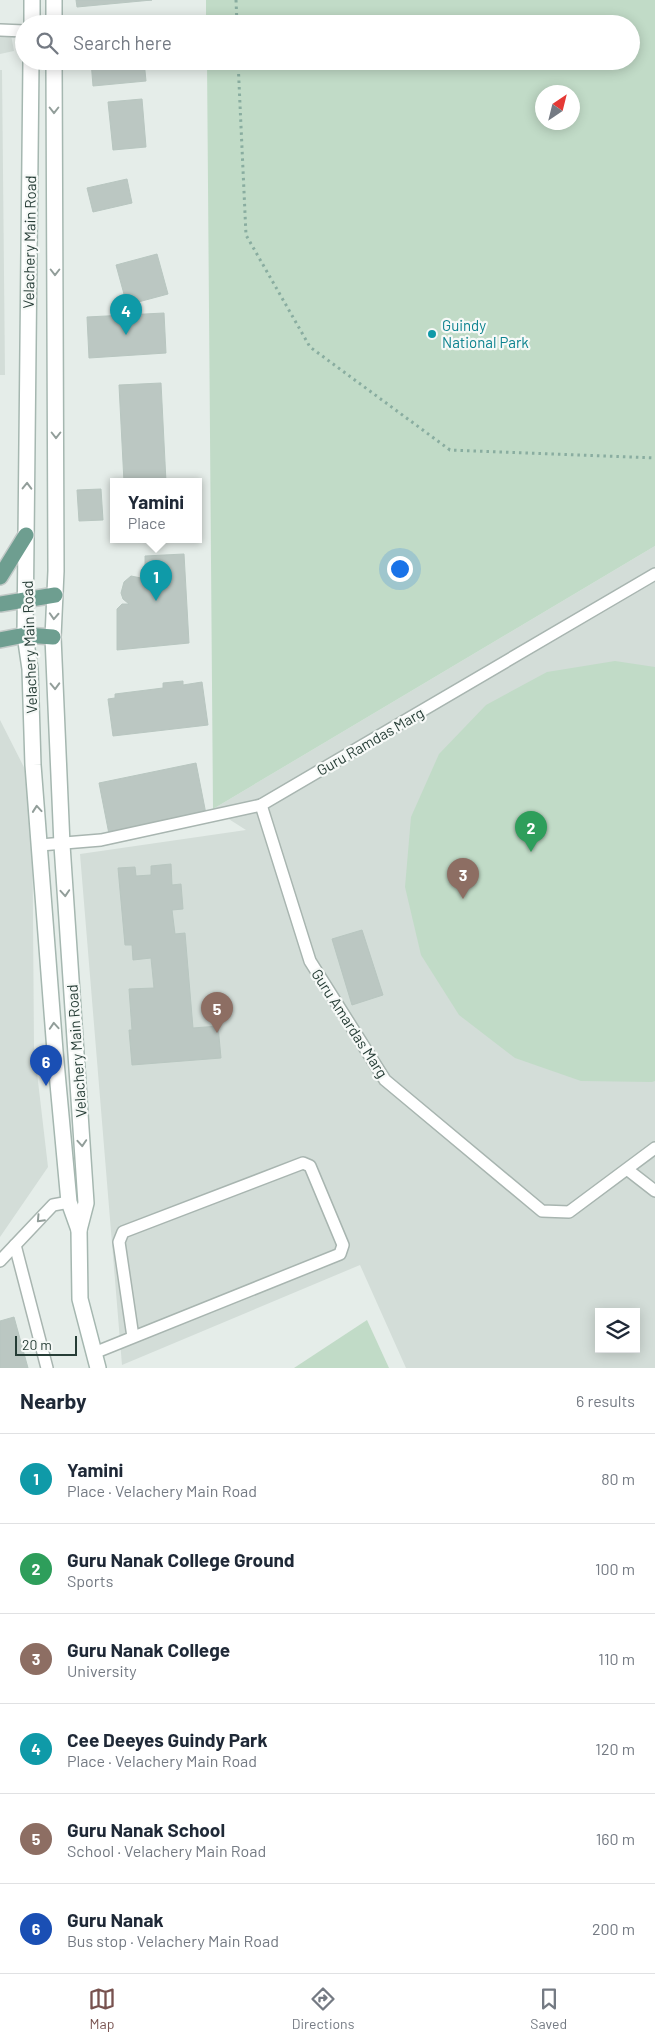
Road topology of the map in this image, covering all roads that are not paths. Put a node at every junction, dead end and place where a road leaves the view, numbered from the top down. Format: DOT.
graph roads {
  1 [pos="32,0"];
  2 [pos="54,0"];
  3 [pos="32,15"];
  4 [pos="54,15"];
  5 [pos="0,30"];
  6 [pos="15,31"];
  7 [pos="31,70"];
  8 [pos="54,70"];
  9 [pos="26,535"];
  10 [pos="655,574"];
  11 [pos="0,577"];
  12 [pos="55,595"];
  13 [pos="24,601"];
  14 [pos="0,604"];
  15 [pos="25,635"];
  16 [pos="53,637"];
  17 [pos="0,640"];
  18 [pos="261,804"];
  19 [pos="62,845"];
  20 [pos="40,846"];
  21 [pos="655,1148"];
  22 [pos="628,1170"];
  23 [pos="655,1191"];
  24 [pos="69,1202"];
  25 [pos="79,1230"];
  26 [pos="15,1245"];
  27 [pos="0,1261"];
  28 [pos="133,1338"];
  29 [pos="94,1353"];
  30 [pos="47,1368"];
  31 [pos="98,1368"];
  1 -- 3 [label="main road"];
  2 -- 4 [label="main road"];
  5 -- 6 [label="lane"];
  9 -- 7 [label="main road, Velachery Main Road, one-way"];
  8 -- 12 [label="main road, Velachery Main Road, one-way"];
  9 -- 11 [label="main road"];
  9 -- 13 [label="main road, Velachery Main Road"];
  10 -- 18 [label="lane, Guru Ramdas Marg"];
  12 -- 13 [label="main road"];
  12 -- 16 [label="main road, Velachery Main Road, one-way"];
  13 -- 14 [label="main road"];
  13 -- 15 [label="main road, Velachery Main Road"];
  15 -- 16 [label="main road"];
  15 -- 17 [label="main road"];
  20 -- 15 [label="main road, Velachery Main Road, one-way"];
  16 -- 19 [label="main road, Velachery Main Road, one-way"];
  18 -- 19 [label="lane, Guru Ramdas Marg"];
  18 -- 22 [label="lane, Guru Amardas Marg"];
  19 -- 20 [label="lane, Guru Ramdas Marg"];
  19 -- 25 [label="main road, Velachery Main Road, one-way"];
  24 -- 20 [label="main road, Velachery Main Road, one-way"];
  21 -- 22 [label="lane"];
  22 -- 23 [label="lane"];
  24 -- 25 [label="main road, Velachery Main Road"];
  24 -- 26 [label="lane, one-way"];
  25 -- 29 [label="main road, Velachery Main Road"];
  26 -- 27 [label="lane"];
  26 -- 30 [label="lane"];
  28 -- 28 [label="lane"];
  28 -- 29 [label="lane"];
  29 -- 31 [label="main road, Velachery Main Road"];
}
